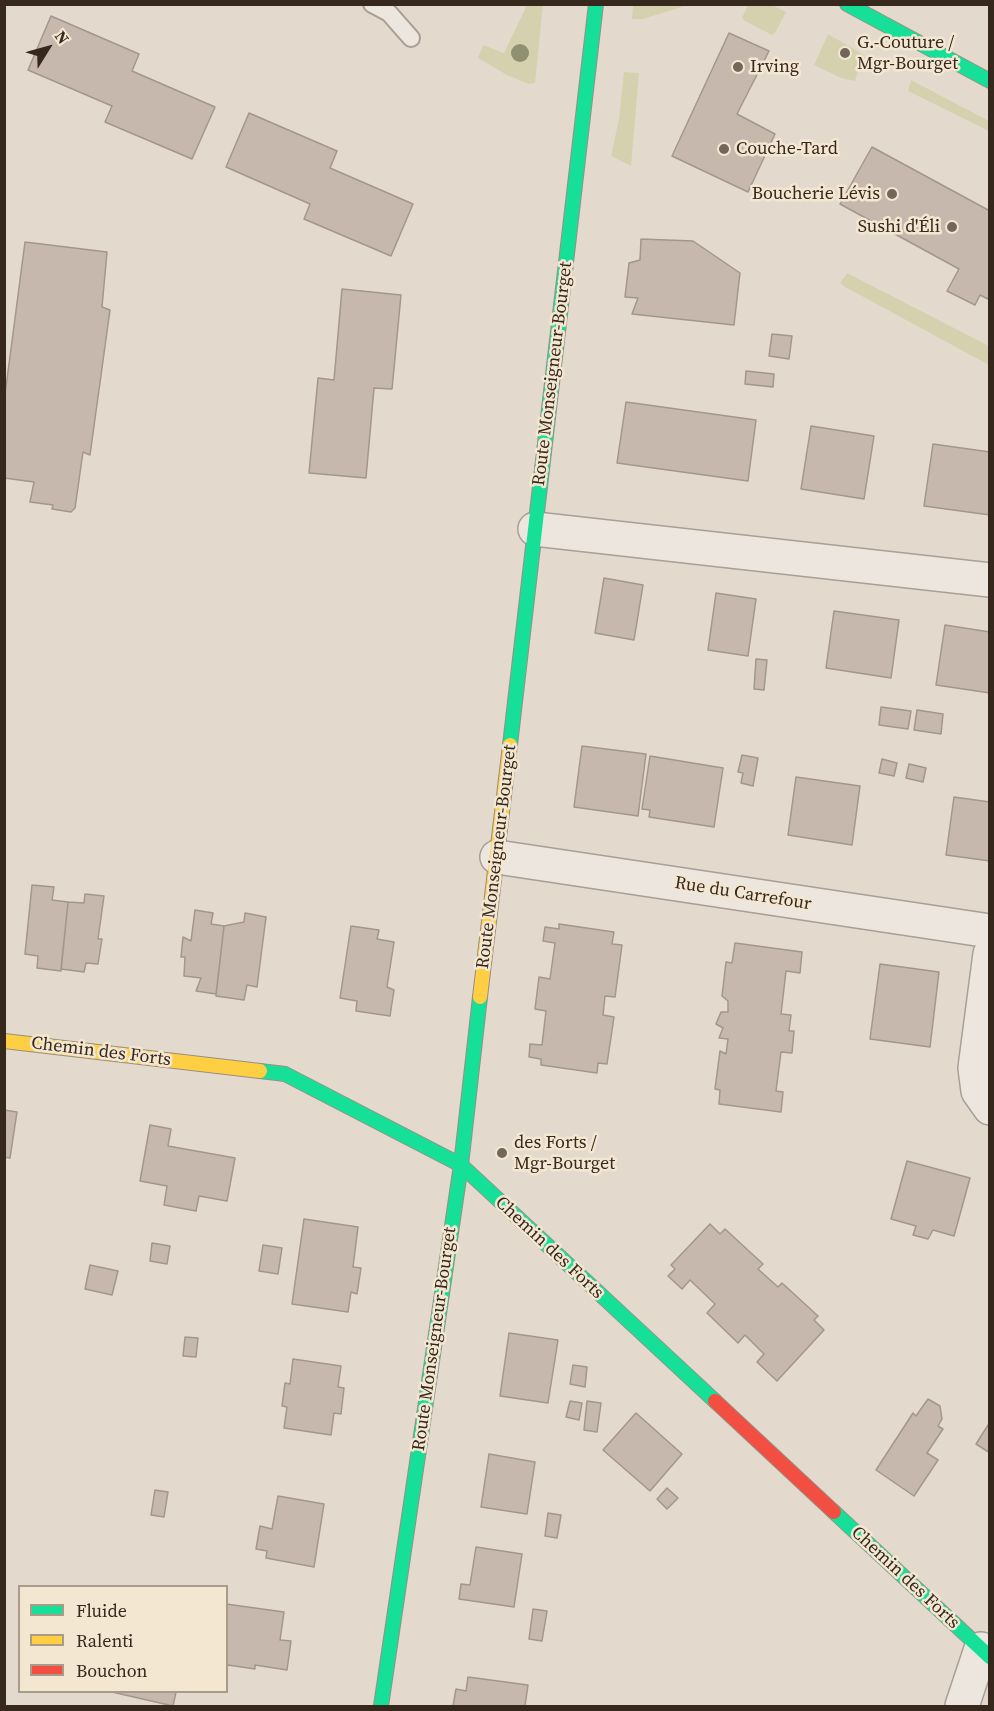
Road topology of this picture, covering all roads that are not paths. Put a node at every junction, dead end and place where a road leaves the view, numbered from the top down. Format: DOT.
graph roads {
  1 [pos="372,4"];
  2 [pos="597,4"];
  3 [pos="847,4"];
  4 [pos="411,38"];
  5 [pos="990,81"];
  6 [pos="535,529"];
  7 [pos="990,580"];
  8 [pos="497,857"];
  9 [pos="990,931"];
  10 [pos="990,954"];
  11 [pos="4,1041"];
  12 [pos="990,1108"];
  13 [pos="461,1165"];
  14 [pos="985,1653"];
  15 [pos="381,1707"];
  16 [pos="962,1707"];
  1 -- 4 [label="lane"];
  2 -- 6 [label="street, Route Monseigneur-Bourget"];
  3 -- 5 [label="street"];
  6 -- 7 [label="street"];
  6 -- 8 [label="street, Route Monseigneur-Bourget"];
  8 -- 9 [label="street, Rue du Carrefour"];
  8 -- 13 [label="street, Route Monseigneur-Bourget"];
  10 -- 12 [label="street"];
  11 -- 13 [label="street, Chemin des Forts"];
  13 -- 14 [label="street, Chemin des Forts"];
  13 -- 15 [label="street, Route Monseigneur-Bourget"];
  14 -- 16 [label="street"];
}
